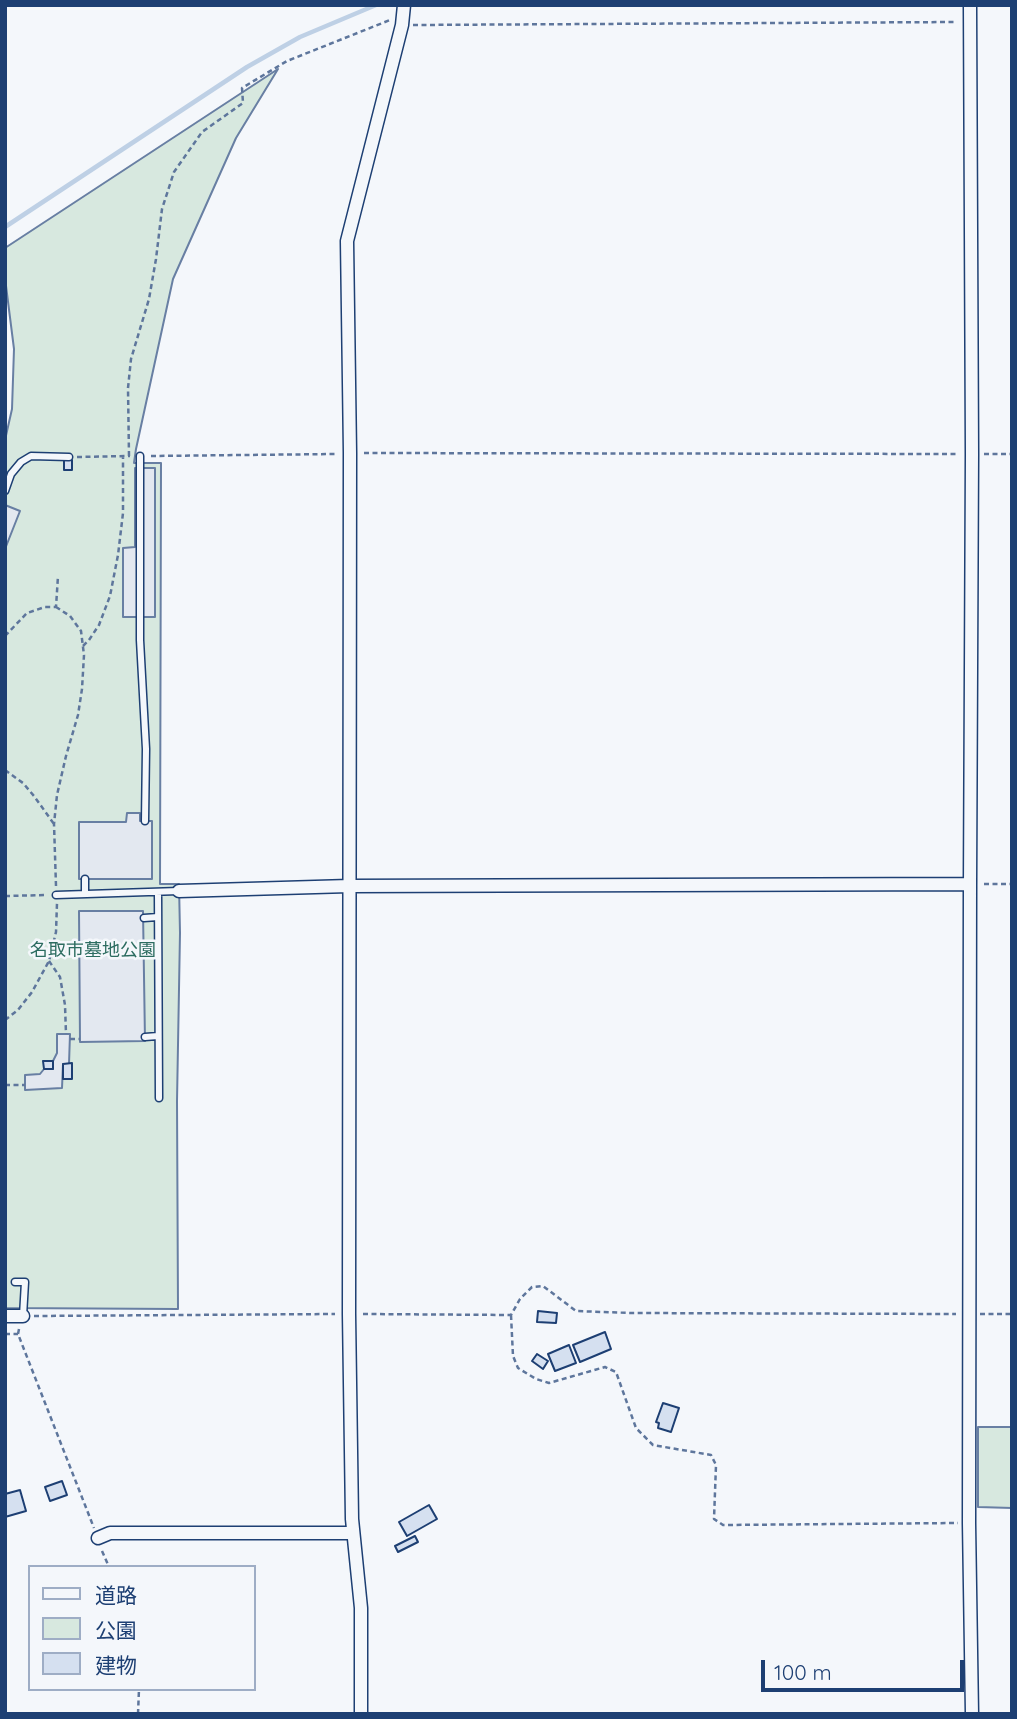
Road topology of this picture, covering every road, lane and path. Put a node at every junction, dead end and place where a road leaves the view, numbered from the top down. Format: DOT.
graph roads {
  1 [pos="970,5"];
  2 [pos="403,15"];
  3 [pos="970,22"];
  4 [pos="350,453"];
  5 [pos="972,454"];
  6 [pos="1012,454"];
  7 [pos="123,456"];
  8 [pos="129,456"];
  9 [pos="140,456"];
  10 [pos="69,457"];
  11 [pos="5,491"];
  12 [pos="58,576"];
  13 [pos="56,607"];
  14 [pos="5,636"];
  15 [pos="83,646"];
  16 [pos="5,769"];
  17 [pos="145,821"];
  18 [pos="54,824"];
  19 [pos="85,879"];
  20 [pos="970,884"];
  21 [pos="1012,884"];
  22 [pos="349,886"];
  23 [pos="158,891"];
  24 [pos="179,891"];
  25 [pos="85,894"];
  26 [pos="56,895"];
  27 [pos="5,896"];
  28 [pos="158,917"];
  29 [pos="144,918"];
  30 [pos="50,961"];
  31 [pos="5,1020"];
  32 [pos="66,1034"];
  33 [pos="158,1036"];
  34 [pos="145,1037"];
  35 [pos="80,1039"];
  36 [pos="70,1040"];
  37 [pos="25,1084"];
  38 [pos="5,1085"];
  39 [pos="159,1098"];
  40 [pos="15,1282"];
  41 [pos="349,1314"];
  42 [pos="970,1314"];
  43 [pos="1012,1314"];
  44 [pos="511,1315"];
  45 [pos="5,1316"];
  46 [pos="23,1316"];
  47 [pos="5,1334"];
  48 [pos="18,1334"];
  49 [pos="969,1523"];
  50 [pos="353,1533"];
  51 [pos="98,1538"];
  52 [pos="108,1565"];
  53 [pos="139,1691"];
  54 [pos="138,1714"];
  55 [pos="361,1714"];
  56 [pos="972,1714"];
  1 -- 3 [label="street"];
  2 -- 3 [label="path"];
  2 -- 4 [label="street"];
  2 -- 8 [label="path"];
  3 -- 5 [label="street"];
  4 -- 5 [label="path"];
  4 -- 9 [label="path"];
  4 -- 22 [label="street"];
  5 -- 6 [label="path"];
  5 -- 20 [label="street"];
  7 -- 8 [label="path"];
  7 -- 10 [label="path"];
  7 -- 15 [label="path"];
  8 -- 9 [label="path"];
  9 -- 17 [label="lane"];
  10 -- 11 [label="lane"];
  12 -- 13 [label="path"];
  13 -- 14 [label="path"];
  13 -- 15 [label="path"];
  15 -- 18 [label="path"];
  16 -- 18 [label="path"];
  18 -- 26 [label="path"];
  19 -- 25 [label="lane"];
  20 -- 21 [label="path"];
  20 -- 22 [label="street"];
  20 -- 42 [label="street"];
  22 -- 24 [label="street"];
  22 -- 41 [label="street"];
  23 -- 24 [label="lane"];
  23 -- 25 [label="lane"];
  23 -- 28 [label="lane"];
  25 -- 26 [label="lane"];
  26 -- 27 [label="path"];
  26 -- 30 [label="path"];
  28 -- 29 [label="lane"];
  28 -- 33 [label="lane"];
  30 -- 31 [label="path"];
  30 -- 32 [label="path"];
  33 -- 34 [label="lane"];
  33 -- 39 [label="lane"];
  35 -- 36 [label="path"];
  37 -- 38 [label="path"];
  40 -- 46 [label="lane"];
  41 -- 44 [label="path"];
  41 -- 46 [label="path"];
  41 -- 50 [label="street"];
  42 -- 43 [label="path"];
  42 -- 44 [label="path"];
  42 -- 49 [label="street"];
  44 -- 49 [label="path"];
  45 -- 46 [label="street"];
  46 -- 48 [label="path"];
  47 -- 48 [label="path"];
  48 -- 51 [label="path"];
  49 -- 56 [label="street"];
  50 -- 51 [label="street"];
  50 -- 55 [label="street"];
  51 -- 52 [label="path"];
  53 -- 54 [label="path"];
}
